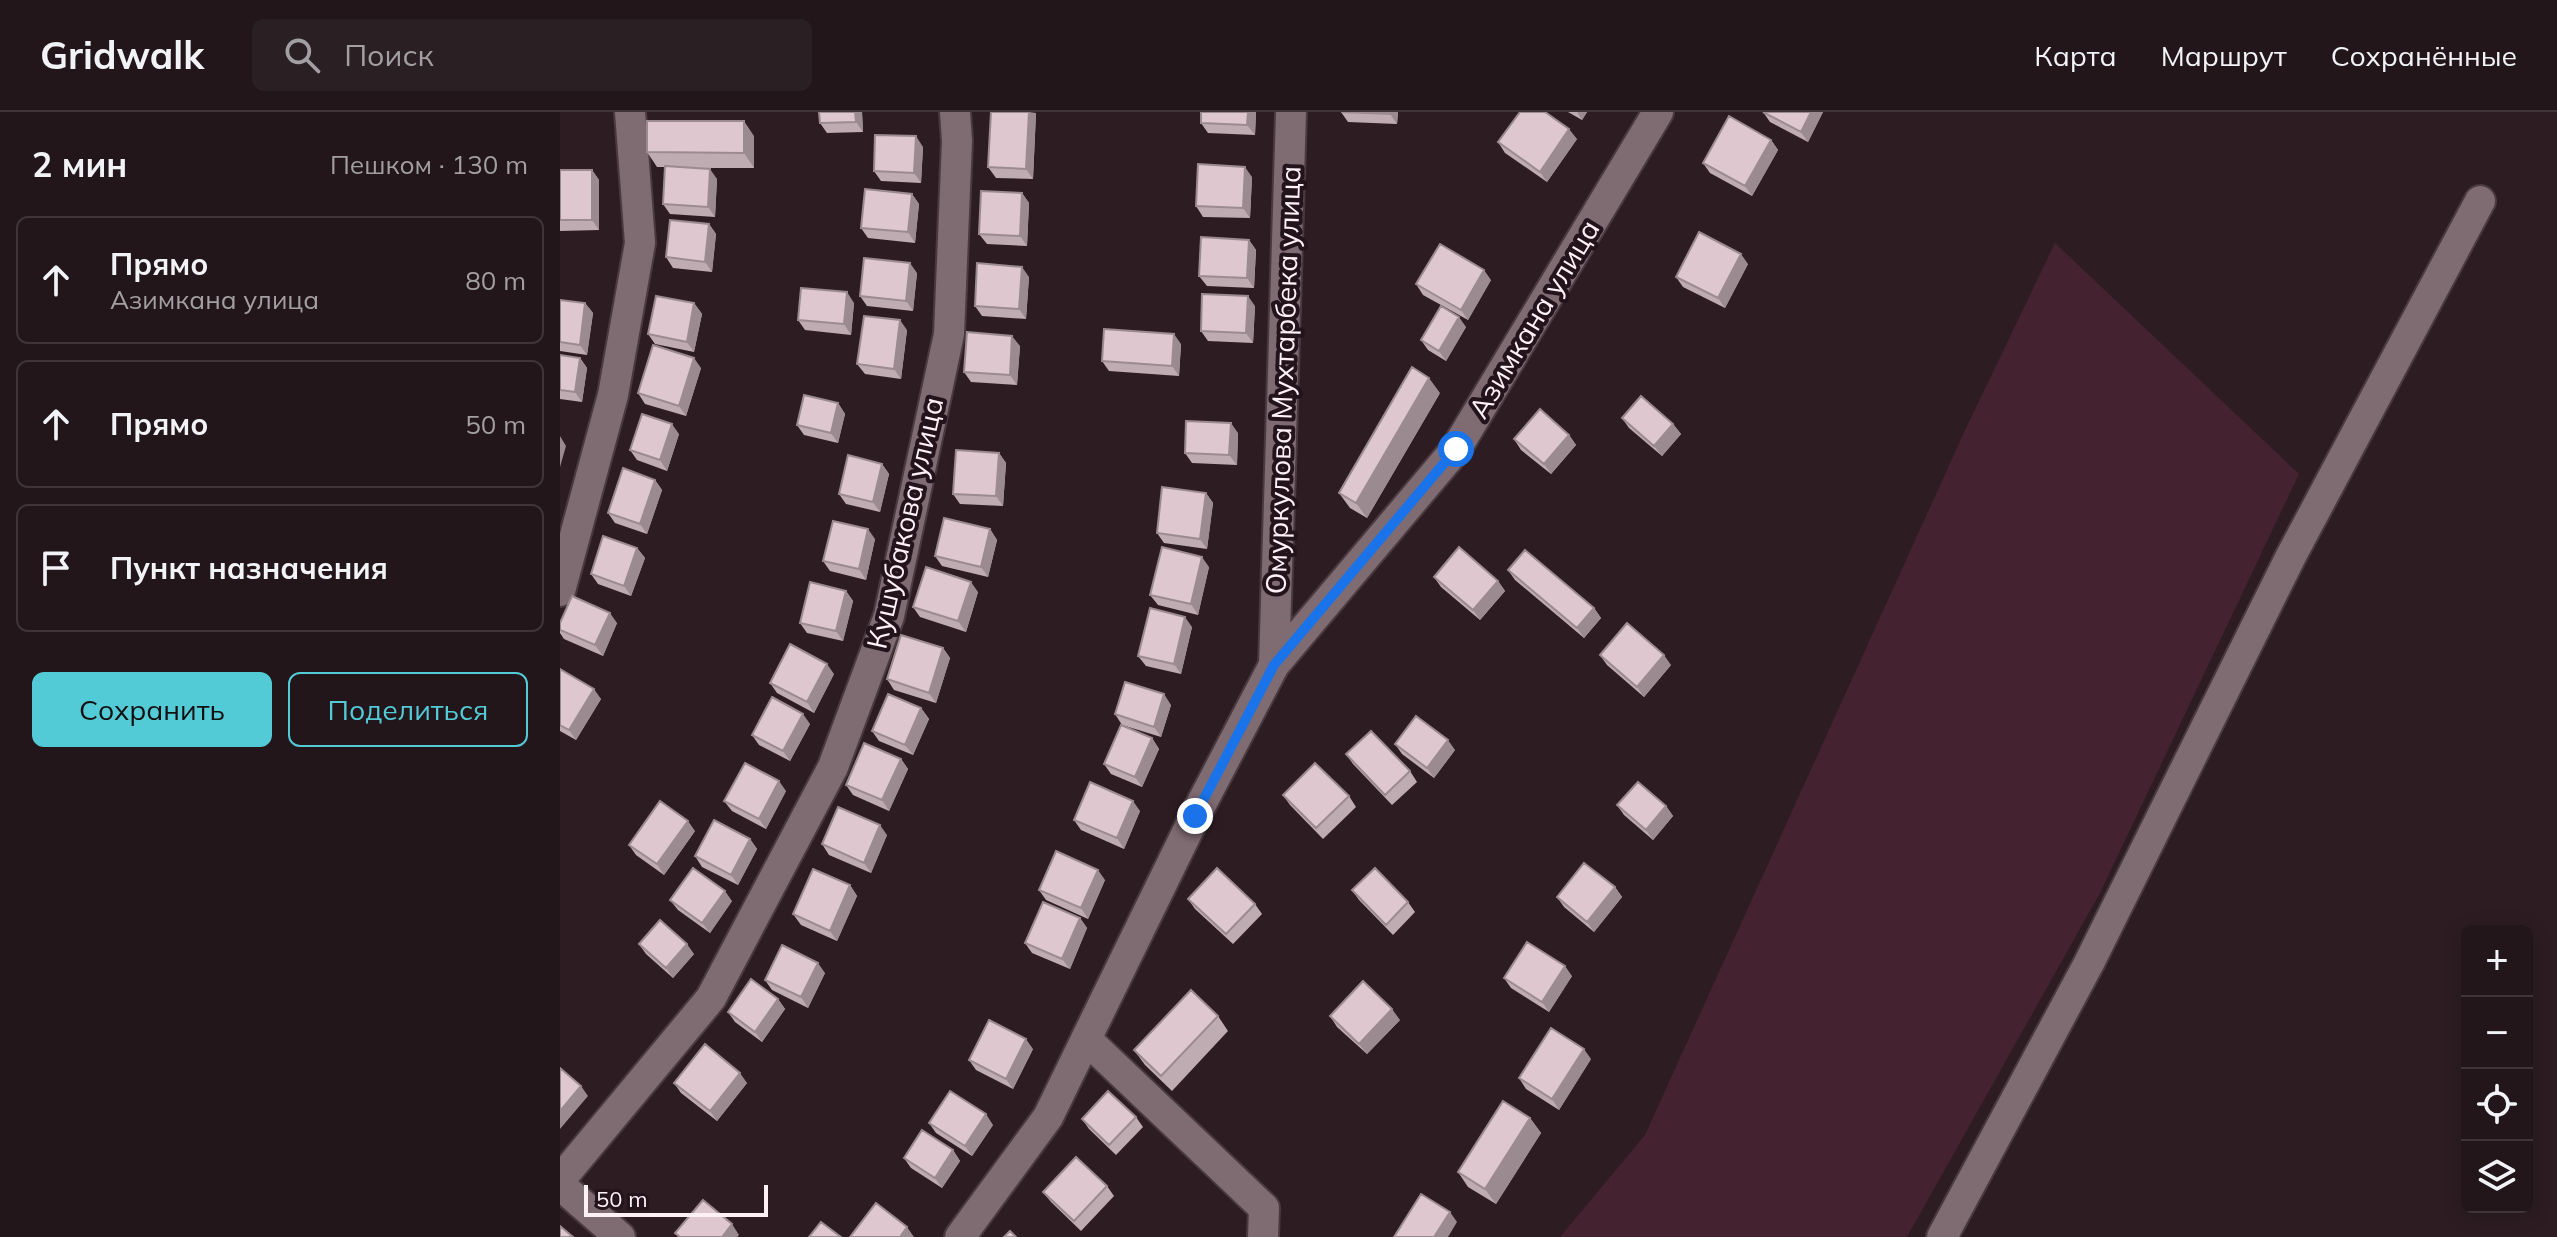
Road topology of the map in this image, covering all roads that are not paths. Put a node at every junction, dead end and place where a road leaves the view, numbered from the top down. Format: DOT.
graph roads {
  1 [pos="630,112"];
  2 [pos="955,112"];
  3 [pos="1291,112"];
  4 [pos="1658,112"];
  5 [pos="2480,201"];
  6 [pos="560,591"];
  7 [pos="1274,665"];
  8 [pos="1086,1039"];
  9 [pos="560,1183"];
  10 [pos="620,1237"];
  11 [pos="960,1237"];
  12 [pos="1263,1237"];
  13 [pos="1942,1237"];
  1 -- 6 [label="street"];
  2 -- 9 [label="street, Кушубакова улица"];
  3 -- 7 [label="street, Омуркулова Мухтарбека улица"];
  4 -- 7 [label="street, Азимкана улица"];
  5 -- 13 [label="street"];
  7 -- 8 [label="street, Омуркулова Мухтарбека улица"];
  8 -- 11 [label="street, Омуркулова Мухтарбека улица"];
  8 -- 12 [label="street"];
  9 -- 10 [label="street"];
}
